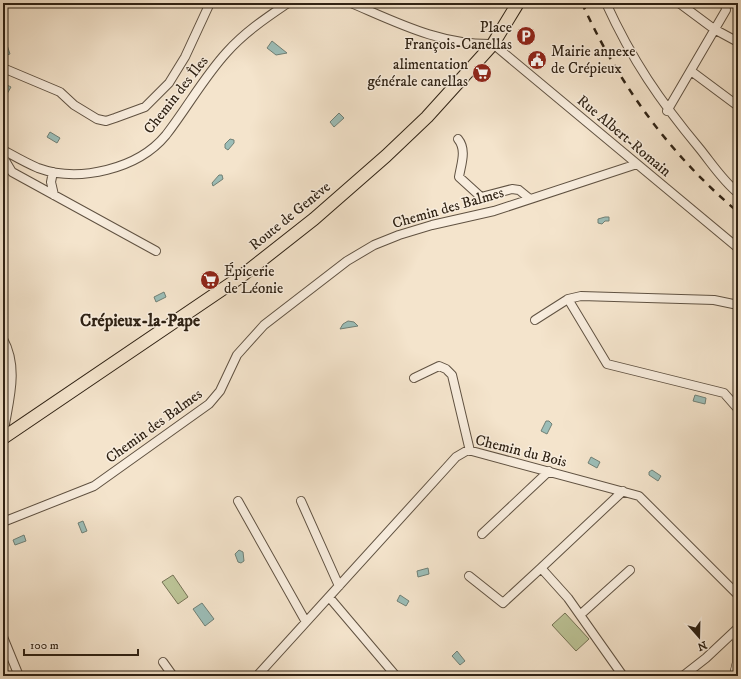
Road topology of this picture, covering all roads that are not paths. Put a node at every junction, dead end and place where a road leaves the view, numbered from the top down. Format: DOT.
graph roads {
  1 [pos="210,3"];
  2 [pos="288,3"];
  3 [pos="351,3"];
  4 [pos="518,3"];
  5 [pos="606,3"];
  6 [pos="679,3"];
  7 [pos="725,3"];
  8 [pos="714,29"];
  9 [pos="738,42"];
  10 [pos="493,44"];
  11 [pos="3,68"];
  12 [pos="691,71"];
  13 [pos="738,106"];
  14 [pos="668,110"];
  15 [pos="458,139"];
  16 [pos="3,150"];
  17 [pos="3,157"];
  18 [pos="637,164"];
  19 [pos="53,172"];
  20 [pos="738,193"];
  21 [pos="54,195"];
  22 [pos="530,199"];
  23 [pos="738,248"];
  24 [pos="156,251"];
  25 [pos="568,299"];
  26 [pos="738,305"];
  27 [pos="535,320"];
  28 [pos="3,338"];
  29 [pos="414,378"];
  30 [pos="738,409"];
  31 [pos="4,438"];
  32 [pos="470,451"];
  33 [pos="549,472"];
  34 [pos="623,492"];
  35 [pos="238,501"];
  36 [pos="301,501"];
  37 [pos="3,522"];
  38 [pos="482,534"];
  39 [pos="541,568"];
  40 [pos="630,570"];
  41 [pos="469,576"];
  42 [pos="339,586"];
  43 [pos="738,595"];
  44 [pos="329,597"];
  45 [pos="580,616"];
  46 [pos="306,622"];
  47 [pos="738,630"];
  48 [pos="3,638"];
  49 [pos="163,662"];
  50 [pos="19,676"];
  51 [pos="173,676"];
  52 [pos="257,676"];
  53 [pos="396,676"];
  54 [pos="623,676"];
  55 [pos="684,676"];
  56 [pos="736,676"];
  1 -- 11 [label="street"];
  2 -- 19 [label="street, Chemin des Îles"];
  3 -- 10 [label="street"];
  4 -- 10 [label="main road, Route de Genève"];
  5 -- 14 [label="street"];
  6 -- 8 [label="street"];
  7 -- 8 [label="street"];
  8 -- 9 [label="street"];
  8 -- 12 [label="street"];
  10 -- 18 [label="street, Rue Albert-Romain"];
  10 -- 31 [label="main road, Route de Genève"];
  12 -- 13 [label="street"];
  12 -- 14 [label="street"];
  14 -- 20 [label="street"];
  15 -- 22 [label="street"];
  16 -- 19 [label="street, Chemin des Îles"];
  17 -- 21 [label="street"];
  18 -- 22 [label="street, Chemin des Balmes"];
  18 -- 23 [label="street, Rue Albert-Romain"];
  19 -- 21 [label="street"];
  21 -- 24 [label="street"];
  22 -- 37 [label="street, Chemin des Balmes"];
  25 -- 26 [label="street"];
  25 -- 27 [label="street"];
  25 -- 30 [label="street"];
  28 -- 31 [label="street"];
  29 -- 32 [label="street"];
  32 -- 33 [label="street, Chemin du Bois"];
  32 -- 42 [label="street, Chemin du Bois"];
  33 -- 34 [label="street, Chemin du Bois"];
  33 -- 38 [label="street"];
  34 -- 39 [label="street"];
  34 -- 43 [label="street, Chemin du Bois"];
  35 -- 46 [label="street"];
  36 -- 42 [label="street"];
  39 -- 41 [label="street"];
  39 -- 45 [label="street"];
  40 -- 45 [label="street"];
  42 -- 44 [label="street, Chemin du Bois"];
  44 -- 46 [label="street, Chemin du Bois"];
  44 -- 53 [label="street"];
  45 -- 54 [label="street"];
  46 -- 52 [label="street, Chemin du Bois"];
  47 -- 55 [label="street"];
  47 -- 56 [label="main road"];
  48 -- 50 [label="street"];
  49 -- 51 [label="street"];
}
